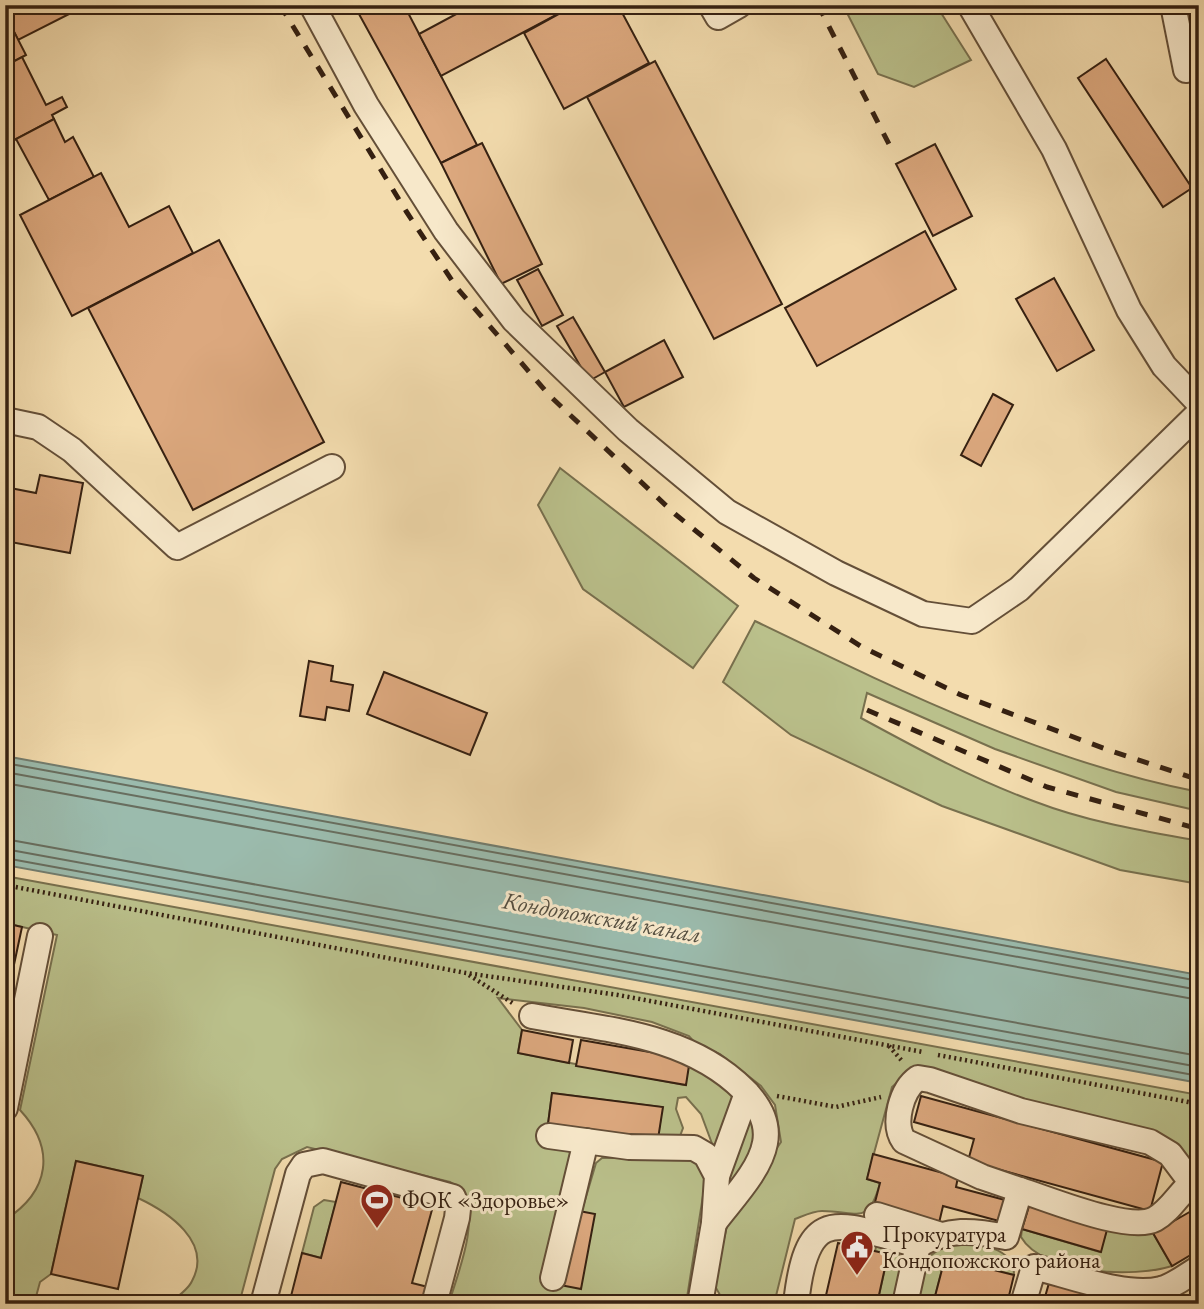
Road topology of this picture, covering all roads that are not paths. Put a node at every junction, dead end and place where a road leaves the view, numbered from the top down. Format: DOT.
graph roads {
  1 [pos="312,5"];
  2 [pos="711,5"];
  3 [pos="739,5"];
  4 [pos="970,5"];
  5 [pos="1173,5"];
  6 [pos="1186,70"];
  7 [pos="1199,403"];
  8 [pos="1199,413"];
  9 [pos="5,420"];
  10 [pos="332,467"];
  11 [pos="40,936"];
  12 [pos="532,1016"];
  13 [pos="747,1093"];
  14 [pos="5,1108"];
  15 [pos="549,1136"];
  16 [pos="586,1141"];
  17 [pos="717,1176"];
  18 [pos="1195,1180"];
  19 [pos="1020,1190"];
  20 [pos="877,1215"];
  21 [pos="714,1223"];
  22 [pos="1006,1237"];
  23 [pos="928,1239"];
  24 [pos="1034,1267"];
  25 [pos="1199,1268"];
  26 [pos="553,1278"];
  27 [pos="1167,1296"];
  28 [pos="262,1304"];
  29 [pos="434,1304"];
  30 [pos="701,1304"];
  31 [pos="796,1304"];
  32 [pos="905,1304"];
  33 [pos="1023,1304"];
  1 -- 8 [label="street"];
  2 -- 3 [label="street"];
  4 -- 7 [label="street"];
  5 -- 6 [label="street"];
  9 -- 10 [label="street"];
  11 -- 14 [label="street"];
  12 -- 13 [label="street"];
  13 -- 17 [label="street"];
  13 -- 21 [label="street"];
  15 -- 16 [label="street"];
  16 -- 17 [label="street"];
  16 -- 26 [label="street"];
  17 -- 21 [label="street"];
  18 -- 19 [label="street"];
  18 -- 19 [label="street"];
  19 -- 22 [label="street"];
  20 -- 23 [label="street"];
  21 -- 30 [label="street"];
  22 -- 23 [label="street"];
  22 -- 24 [label="street"];
  23 -- 31 [label="street"];
  23 -- 32 [label="street"];
  24 -- 27 [label="street"];
  24 -- 33 [label="street"];
  25 -- 27 [label="street"];
  28 -- 29 [label="street"];
}
